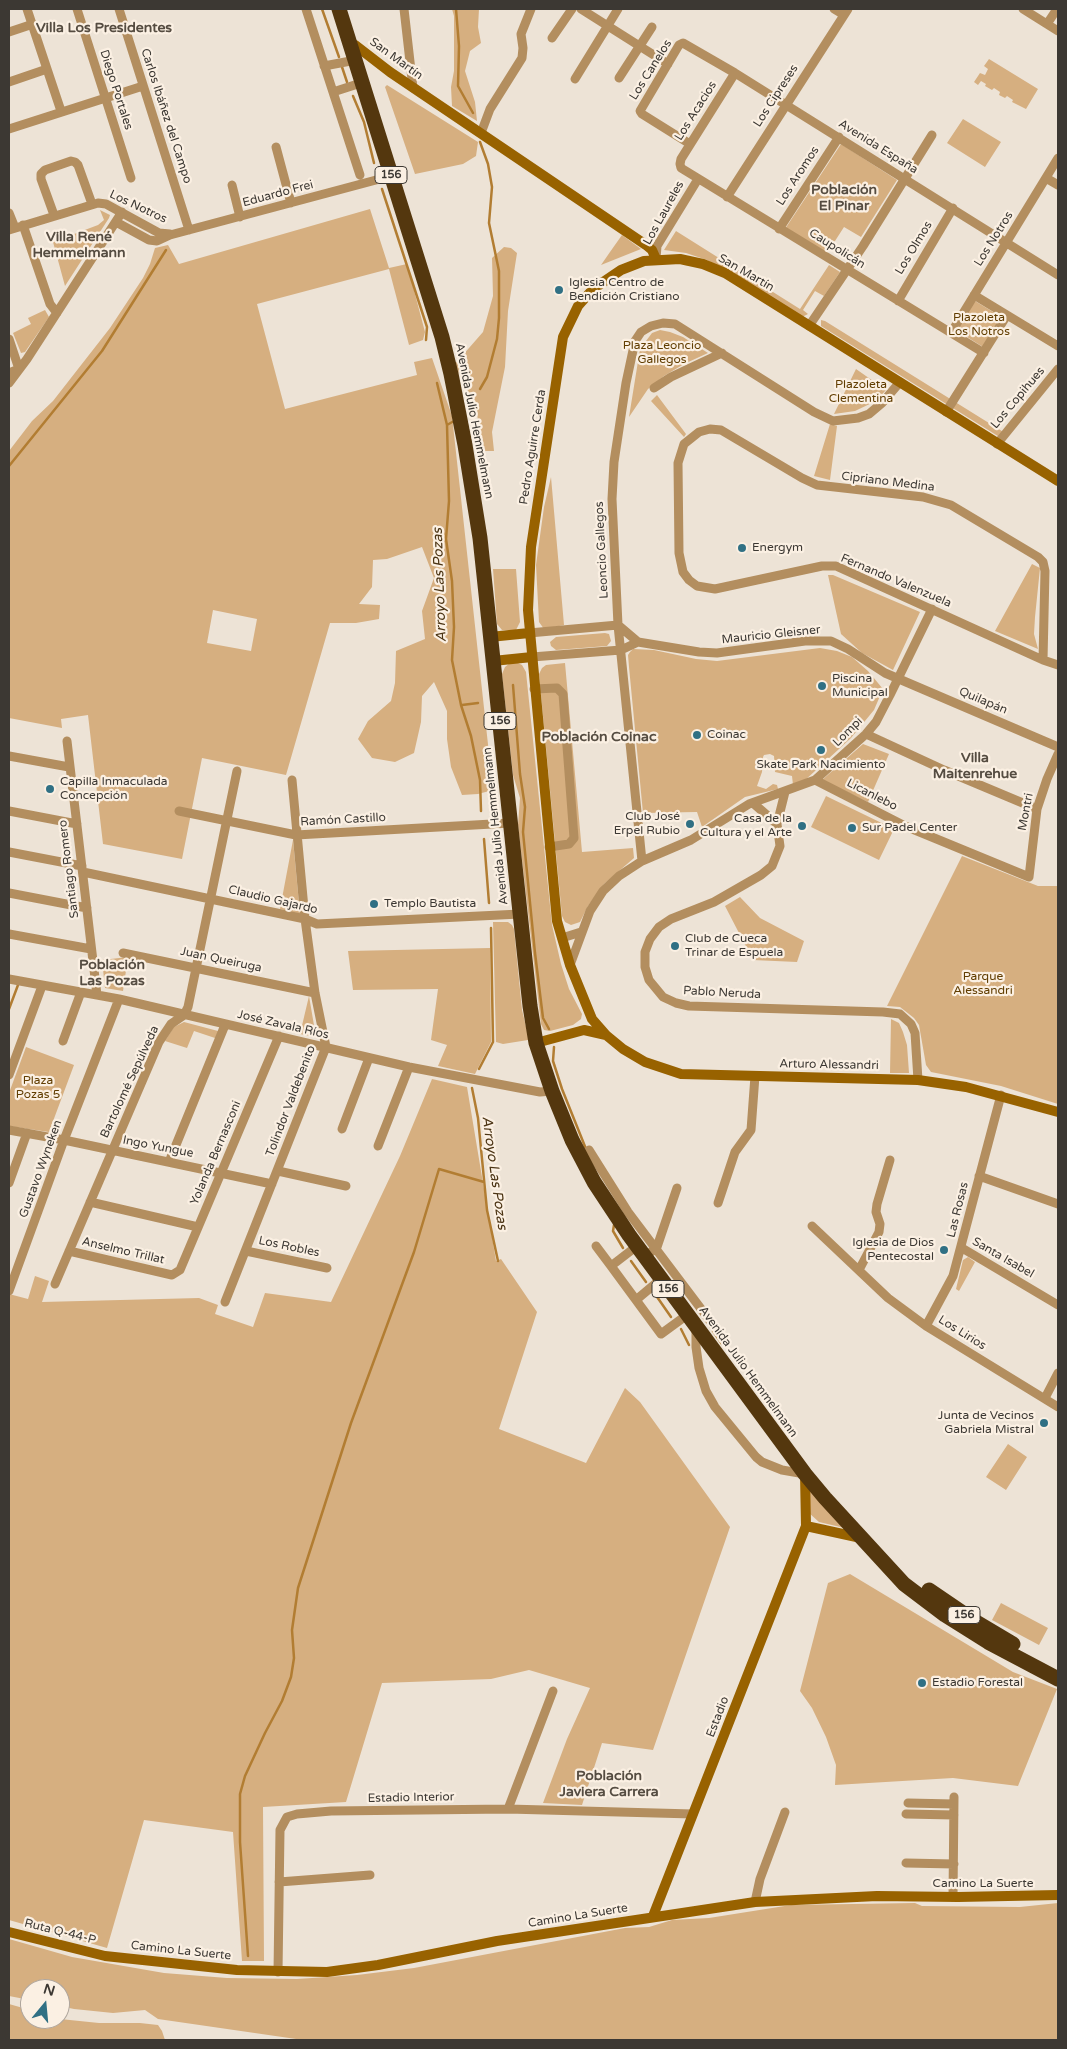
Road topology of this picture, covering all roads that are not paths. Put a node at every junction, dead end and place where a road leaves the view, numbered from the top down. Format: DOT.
graph roads {
  1 [pos="28,9"];
  2 [pos="77,9"];
  3 [pos="120,9"];
  4 [pos="306,9"];
  5 [pos="339,9"];
  6 [pos="404,9"];
  7 [pos="531,9"];
  8 [pos="572,9"];
  9 [pos="581,9"];
  10 [pos="618,9"];
  11 [pos="834,9"];
  12 [pos="1023,9"];
  13 [pos="1058,9"];
  14 [pos="846,12"];
  15 [pos="32,24"];
  16 [pos="1047,24"];
  17 [pos="608,26"];
  18 [pos="652,27"];
  19 [pos="1058,31"];
  20 [pos="9,32"];
  21 [pos="552,38"];
  22 [pos="683,43"];
  23 [pos="640,46"];
  24 [pos="354,52"];
  25 [pos="668,64"];
  26 [pos="324,66"];
  27 [pos="47,69"];
  28 [pos="735,73"];
  29 [pos="619,78"];
  30 [pos="575,79"];
  31 [pos="9,82"];
  32 [pos="364,82"];
  33 [pos="143,86"];
  34 [pos="413,88"];
  35 [pos="333,92"];
  36 [pos="105,98"];
  37 [pos="785,104"];
  38 [pos="61,111"];
  39 [pos="9,129"];
  40 [pos="481,133"];
  41 [pos="932,135"];
  42 [pos="839,137"];
  43 [pos="690,144"];
  44 [pos="276,147"];
  45 [pos="1058,158"];
  46 [pos="680,164"];
  47 [pos="360,175"];
  48 [pos="392,176"];
  49 [pos="131,178"];
  50 [pos="905,178"];
  51 [pos="1046,178"];
  52 [pos="698,179"];
  53 [pos="232,185"];
  54 [pos="1058,185"];
  55 [pos="727,197"];
  56 [pos="291,203"];
  57 [pos="92,204"];
  58 [pos="953,208"];
  59 [pos="122,212"];
  60 [pos="9,213"];
  61 [pos="54,215"];
  62 [pos="240,217"];
  63 [pos="116,222"];
  64 [pos="16,228"];
  65 [pos="779,229"];
  66 [pos="189,230"];
  67 [pos="170,234"];
  68 [pos="1006,242"];
  69 [pos="656,259"];
  70 [pos="847,270"];
  71 [pos="1058,275"];
  72 [pos="974,295"];
  73 [pos="898,301"];
  74 [pos="57,313"];
  75 [pos="1007,316"];
  76 [pos="809,326"];
  77 [pos="950,333"];
  78 [pos="9,339"];
  79 [pos="1058,346"];
  80 [pos="722,353"];
  81 [pos="984,353"];
  82 [pos="19,369"];
  83 [pos="1058,369"];
  84 [pos="9,373"];
  85 [pos="900,382"];
  86 [pos="9,383"];
  87 [pos="654,388"];
  88 [pos="946,412"];
  89 [pos="691,437"];
  90 [pos="996,444"];
  91 [pos="1058,482"];
  92 [pos="932,609"];
  93 [pos="618,625"];
  94 [pos="529,633"];
  95 [pos="490,637"];
  96 [pos="638,642"];
  97 [pos="621,650"];
  98 [pos="532,657"];
  99 [pos="1043,660"];
  100 [pos="493,661"];
  101 [pos="1058,665"];
  102 [pos="898,679"];
  103 [pos="534,689"];
  104 [pos="866,734"];
  105 [pos="67,740"];
  106 [pos="1058,747"];
  107 [pos="1058,754"];
  108 [pos="9,756"];
  109 [pos="69,767"];
  110 [pos="238,771"];
  111 [pos="292,780"];
  112 [pos="815,780"];
  113 [pos="785,792"];
  114 [pos="753,803"];
  115 [pos="1037,809"];
  116 [pos="9,811"];
  117 [pos="179,811"];
  118 [pos="226,822"];
  119 [pos="510,823"];
  120 [pos="77,824"];
  121 [pos="777,824"];
  122 [pos="296,835"];
  123 [pos="549,847"];
  124 [pos="9,852"];
  125 [pos="642,861"];
  126 [pos="83,869"];
  127 [pos="1029,877"];
  128 [pos="9,893"];
  129 [pos="212,899"];
  130 [pos="87,908"];
  131 [pos="520,914"];
  132 [pos="305,919"];
  133 [pos="581,932"];
  134 [pos="9,934"];
  135 [pos="562,938"];
  136 [pos="91,950"];
  137 [pos="123,953"];
  138 [pos="570,965"];
  139 [pos="197,968"];
  140 [pos="9,979"];
  141 [pos="42,986"];
  142 [pos="81,992"];
  143 [pos="315,993"];
  144 [pos="97,995"];
  145 [pos="119,999"];
  146 [pos="184,1015"];
  147 [pos="592,1019"];
  148 [pos="226,1024"];
  149 [pos="584,1030"];
  150 [pos="606,1035"];
  151 [pos="279,1036"];
  152 [pos="63,1041"];
  153 [pos="536,1042"];
  154 [pos="326,1047"];
  155 [pos="369,1058"];
  156 [pos="410,1067"];
  157 [pos="9,1075"];
  158 [pos="755,1076"];
  159 [pos="918,1080"];
  160 [pos="552,1092"];
  161 [pos="1001,1095"];
  162 [pos="1058,1112"];
  163 [pos="342,1129"];
  164 [pos="9,1130"];
  165 [pos="27,1133"];
  166 [pos="64,1140"];
  167 [pos="378,1146"];
  168 [pos="112,1150"];
  169 [pos="590,1150"];
  170 [pos="890,1160"];
  171 [pos="169,1162"];
  172 [pos="278,1171"];
  173 [pos="222,1172"];
  174 [pos="979,1176"];
  175 [pos="9,1183"];
  176 [pos="272,1184"];
  177 [pos="346,1186"];
  178 [pos="676,1188"];
  179 [pos="90,1202"];
  180 [pos="718,1203"];
  181 [pos="1058,1204"];
  182 [pos="812,1226"];
  183 [pos="198,1227"];
  184 [pos="596,1246"];
  185 [pos="962,1248"];
  186 [pos="69,1251"];
  187 [pos="246,1251"];
  188 [pos="646,1251"];
  189 [pos="611,1266"];
  190 [pos="13,1267"];
  191 [pos="327,1268"];
  192 [pos="859,1270"];
  193 [pos="172,1274"];
  194 [pos="661,1279"];
  195 [pos="55,1284"];
  196 [pos="9,1292"];
  197 [pos="636,1300"];
  198 [pos="225,1302"];
  199 [pos="1058,1305"];
  200 [pos="692,1320"];
  201 [pos="926,1326"];
  202 [pos="717,1330"];
  203 [pos="1058,1372"];
  204 [pos="1044,1398"];
  205 [pos="1058,1407"];
  206 [pos="805,1474"];
  207 [pos="806,1526"];
  208 [pos="864,1539"];
  209 [pos="877,1552"];
  210 [pos="1058,1668"];
  211 [pos="1058,1679"];
  212 [pos="553,1691"];
  213 [pos="908,1803"];
  214 [pos="508,1810"];
  215 [pos="786,1812"];
  216 [pos="693,1814"];
  217 [pos="906,1814"];
  218 [pos="954,1815"];
  219 [pos="906,1863"];
  220 [pos="954,1864"];
  221 [pos="370,1875"];
  222 [pos="279,1882"];
  223 [pos="1058,1895"];
  224 [pos="953,1897"];
  225 [pos="755,1902"];
  226 [pos="652,1916"];
  227 [pos="9,1932"];
  228 [pos="105,1956"];
  229 [pos="278,1972"];
  1 -- 15 [label="street"];
  2 -- 36 [label="street, Diego Portales"];
  3 -- 33 [label="street, Carlos Ibáñez del Campo"];
  4 -- 26 [label="street"];
  5 -- 24 [label="highway, Avenida Julio Hemmelmann / 156"];
  6 -- 34 [label="street"];
  7 -- 40 [label="street"];
  8 -- 21 [label="street"];
  9 -- 17 [label="street"];
  10 -- 17 [label="street"];
  11 -- 14 [label="street"];
  12 -- 16 [label="street"];
  13 -- 16 [label="street"];
  14 -- 37 [label="street, Los Cipreses"];
  15 -- 20 [label="street"];
  15 -- 27 [label="street"];
  16 -- 19 [label="street"];
  17 -- 23 [label="street"];
  17 -- 30 [label="street"];
  18 -- 23 [label="street"];
  22 -- 25 [label="street, Los Canelos"];
  22 -- 28 [label="street, Avenida España"];
  23 -- 25 [label="street"];
  23 -- 29 [label="street"];
  24 -- 26 [label="street"];
  24 -- 32 [label="highway, Avenida Julio Hemmelmann / 156"];
  24 -- 34 [label="street, San Martín"];
  25 -- 43 [label="street, Los Canelos"];
  26 -- 35 [label="street"];
  27 -- 31 [label="street"];
  27 -- 38 [label="street"];
  28 -- 37 [label="street, Avenida España"];
  28 -- 43 [label="street, Los Acacios"];
  32 -- 35 [label="street"];
  32 -- 48 [label="highway, Avenida Julio Hemmelmann / 156"];
  33 -- 36 [label="street"];
  33 -- 66 [label="street, Carlos Ibáñez del Campo"];
  34 -- 40 [label="street, San Martín"];
  35 -- 47 [label="street"];
  36 -- 38 [label="street"];
  36 -- 49 [label="street, Diego Portales"];
  37 -- 42 [label="street, Avenida España"];
  37 -- 55 [label="street, Los Cipreses"];
  38 -- 39 [label="street"];
  40 -- 69 [label="street, San Martín"];
  41 -- 50 [label="street"];
  42 -- 50 [label="street, Avenida España"];
  42 -- 65 [label="street, Los Aromos"];
  43 -- 46 [label="street, Los Acacios"];
  44 -- 56 [label="street"];
  45 -- 51 [label="street, Los Notros"];
  46 -- 52 [label="street, Caupolicán"];
  48 -- 56 [label="street, Eduardo Frei"];
  48 -- 95 [label="highway, Avenida Julio Hemmelmann / 156"];
  50 -- 58 [label="street, Avenida España"];
  50 -- 70 [label="street"];
  51 -- 54 [label="street"];
  51 -- 68 [label="street, Los Notros"];
  52 -- 55 [label="street, Caupolicán"];
  52 -- 69 [label="street, Los Laureles"];
  53 -- 62 [label="street"];
  55 -- 65 [label="street, Caupolicán"];
  56 -- 62 [label="street, Eduardo Frei"];
  57 -- 59 [label="street, Los Notros"];
  57 -- 61 [label="street, Los Notros"];
  57 -- 61 [label="street"];
  58 -- 68 [label="street, Avenida España"];
  58 -- 73 [label="street, Los Olmos"];
  59 -- 63 [label="street"];
  59 -- 67 [label="street, Los Notros"];
  60 -- 64 [label="street"];
  61 -- 64 [label="street, Los Notros"];
  62 -- 66 [label="street, Eduardo Frei"];
  63 -- 67 [label="street, Los Notros"];
  63 -- 74 [label="street"];
  64 -- 74 [label="street"];
  65 -- 70 [label="street, Caupolicán"];
  66 -- 67 [label="street, Eduardo Frei"];
  68 -- 71 [label="street, Avenida España"];
  68 -- 72 [label="street, Los Notros"];
  69 -- 76 [label="street, San Martín"];
  69 -- 94 [label="street, Pedro Aguirre Cerda"];
  70 -- 73 [label="street, Caupolicán"];
  70 -- 76 [label="street"];
  72 -- 75 [label="street"];
  72 -- 77 [label="street, Los Notros"];
  73 -- 77 [label="street, Caupolicán"];
  74 -- 82 [label="street"];
  75 -- 79 [label="street"];
  75 -- 81 [label="street"];
  76 -- 85 [label="street, San Martín"];
  77 -- 81 [label="street, Caupolicán"];
  78 -- 82 [label="street"];
  80 -- 85 [label="street, Leoncio Gallegos"];
  80 -- 87 [label="street"];
  80 -- 93 [label="street, Leoncio Gallegos"];
  81 -- 88 [label="street"];
  82 -- 84 [label="street"];
  82 -- 86 [label="street"];
  83 -- 90 [label="street, Los Copihues"];
  85 -- 88 [label="street, San Martín"];
  88 -- 90 [label="street, San Martín"];
  89 -- 92 [label="street, Fernando Valenzuela"];
  89 -- 99 [label="street, Cipriano Medina"];
  90 -- 91 [label="street, San Martín"];
  92 -- 99 [label="street, Fernando Valenzuela"];
  92 -- 102 [label="street, Lompi"];
  93 -- 94 [label="street"];
  93 -- 96 [label="street"];
  93 -- 97 [label="street, Leoncio Gallegos"];
  94 -- 95 [label="street"];
  94 -- 98 [label="street, Pedro Aguirre Cerda"];
  95 -- 100 [label="highway, Avenida Julio Hemmelmann / 156"];
  96 -- 97 [label="street"];
  96 -- 102 [label="street, Mauricio Gleisner"];
  97 -- 98 [label="street"];
  97 -- 125 [label="street, Leoncio Gallegos"];
  98 -- 100 [label="street"];
  98 -- 103 [label="street, Pedro Aguirre Cerda"];
  99 -- 101 [label="street, Fernando Valenzuela"];
  100 -- 119 [label="highway, Avenida Julio Hemmelmann / 156"];
  102 -- 104 [label="street, Lompi"];
  102 -- 106 [label="street, Quilapán"];
  103 -- 123 [label="street, Pedro Aguirre Cerda"];
  103 -- 123 [label="street"];
  104 -- 112 [label="street, Lompi"];
  104 -- 115 [label="street"];
  105 -- 109 [label="street, Santiago Romero"];
  107 -- 115 [label="street, Montri"];
  108 -- 109 [label="street"];
  109 -- 120 [label="street, Santiago Romero"];
  110 -- 118 [label="street, Bartolomé Sepúlveda"];
  111 -- 122 [label="street, Tolindor Valdebenito"];
  112 -- 113 [label="street, Lompi"];
  112 -- 127 [label="street, Licanlebo"];
  113 -- 114 [label="street, Lompi"];
  113 -- 121 [label="street, Pablo Neruda"];
  114 -- 121 [label="street"];
  114 -- 125 [label="street"];
  115 -- 127 [label="street, Montri"];
  116 -- 120 [label="street"];
  117 -- 118 [label="street, Ramón Castillo"];
  118 -- 122 [label="street, Ramón Castillo"];
  118 -- 129 [label="street, Bartolomé Sepúlveda"];
  119 -- 122 [label="street, Ramón Castillo"];
  119 -- 131 [label="highway, Avenida Julio Hemmelmann / 156"];
  120 -- 126 [label="street, Santiago Romero"];
  121 -- 159 [label="street, Pablo Neruda"];
  122 -- 132 [label="street, Tolindor Valdebenito"];
  123 -- 135 [label="street, Pedro Aguirre Cerda"];
  124 -- 126 [label="street, Claudio Gajardo"];
  125 -- 133 [label="street"];
  126 -- 129 [label="street, Claudio Gajardo"];
  126 -- 130 [label="street, Santiago Romero"];
  128 -- 130 [label="street"];
  129 -- 132 [label="street, Claudio Gajardo"];
  129 -- 139 [label="street, Bartolomé Sepúlveda"];
  130 -- 136 [label="street, Santiago Romero"];
  131 -- 132 [label="street, Claudio Gajardo"];
  131 -- 153 [label="highway, Avenida Julio Hemmelmann / 156"];
  132 -- 143 [label="street, Tolindor Valdebenito"];
  133 -- 135 [label="street"];
  133 -- 138 [label="street"];
  134 -- 136 [label="street"];
  135 -- 138 [label="street, Pedro Aguirre Cerda"];
  136 -- 144 [label="street, Santiago Romero"];
  137 -- 139 [label="street, Juan Queiruga"];
  138 -- 147 [label="street, Arturo Alessandri"];
  139 -- 143 [label="street, Juan Queiruga"];
  139 -- 146 [label="street, Bartolomé Sepúlveda"];
  140 -- 141 [label="street, José Zavala Ríos"];
  141 -- 142 [label="street, José Zavala Ríos"];
  141 -- 157 [label="street"];
  142 -- 144 [label="street, José Zavala Ríos"];
  142 -- 152 [label="street"];
  143 -- 154 [label="street, Tolindor Valdebenito"];
  144 -- 145 [label="street, José Zavala Ríos"];
  145 -- 146 [label="street, José Zavala Ríos"];
  145 -- 166 [label="street, Gustavo Wyneken"];
  146 -- 148 [label="street, José Zavala Ríos"];
  146 -- 168 [label="street, Bartolomé Sepúlveda"];
  147 -- 149 [label="street"];
  147 -- 150 [label="street, Arturo Alessandri"];
  148 -- 151 [label="street, José Zavala Ríos"];
  148 -- 171 [label="street"];
  149 -- 150 [label="street, Arturo Alessandri"];
  149 -- 153 [label="street, Arturo Alessandri"];
  150 -- 158 [label="street, Arturo Alessandri"];
  151 -- 154 [label="street, José Zavala Ríos"];
  151 -- 173 [label="street, Yolanda Bernasconi"];
  153 -- 160 [label="highway, Avenida Julio Hemmelmann / 156"];
  154 -- 155 [label="street, José Zavala Ríos"];
  154 -- 172 [label="street, Tolindor Valdebenito"];
  155 -- 156 [label="street, José Zavala Ríos"];
  155 -- 163 [label="street"];
  156 -- 160 [label="street, José Zavala Ríos"];
  156 -- 167 [label="street"];
  158 -- 159 [label="street, Arturo Alessandri"];
  158 -- 180 [label="street"];
  159 -- 161 [label="street, Arturo Alessandri"];
  160 -- 188 [label="highway, Avenida Julio Hemmelmann / 156"];
  161 -- 162 [label="street, Arturo Alessandri"];
  161 -- 174 [label="street, Las Rosas"];
  164 -- 165 [label="street, Ingo Yungue"];
  165 -- 166 [label="street, Ingo Yungue"];
  165 -- 175 [label="street"];
  166 -- 168 [label="street, Ingo Yungue"];
  166 -- 190 [label="street, Gustavo Wyneken"];
  168 -- 171 [label="street, Ingo Yungue"];
  168 -- 179 [label="street, Bartolomé Sepúlveda"];
  169 -- 188 [label="street"];
  170 -- 192 [label="street"];
  171 -- 173 [label="street, Ingo Yungue"];
  172 -- 176 [label="street, Tolindor Valdebenito"];
  172 -- 177 [label="street"];
  173 -- 176 [label="street, Ingo Yungue"];
  173 -- 183 [label="street, Yolanda Bernasconi"];
  174 -- 181 [label="street"];
  174 -- 185 [label="street, Las Rosas"];
  176 -- 187 [label="street, Tolindor Valdebenito"];
  178 -- 188 [label="street"];
  179 -- 183 [label="street"];
  179 -- 186 [label="street, Bartolomé Sepúlveda"];
  182 -- 192 [label="street, Los Lirios"];
  183 -- 193 [label="street, Yolanda Bernasconi"];
  184 -- 189 [label="street"];
  185 -- 199 [label="street, Santa Isabel"];
  185 -- 201 [label="street, Las Rosas"];
  186 -- 193 [label="street, Anselmo Trillat"];
  186 -- 195 [label="street, Bartolomé Sepúlveda"];
  187 -- 191 [label="street, Los Robles"];
  187 -- 198 [label="street, Tolindor Valdebenito"];
  188 -- 189 [label="street"];
  188 -- 194 [label="highway, Avenida Julio Hemmelmann / 156"];
  188 -- 202 [label="street"];
  189 -- 197 [label="street"];
  190 -- 196 [label="street, Gustavo Wyneken"];
  192 -- 201 [label="street, Los Lirios"];
  194 -- 197 [label="street"];
  194 -- 200 [label="highway, Avenida Julio Hemmelmann / 156"];
  197 -- 200 [label="street"];
  200 -- 206 [label="highway, Avenida Julio Hemmelmann / 156"];
  200 -- 206 [label="street"];
  201 -- 204 [label="street, Los Lirios"];
  203 -- 204 [label="street"];
  204 -- 205 [label="street, Los Lirios"];
  206 -- 207 [label="street, Estadio"];
  206 -- 208 [label="highway, Avenida Julio Hemmelmann / 156"];
  207 -- 208 [label="street"];
  207 -- 216 [label="street, Estadio"];
  208 -- 209 [label="highway, Avenida Julio Hemmelmann / 156"];
  209 -- 210 [label="highway, Avenida Julio Hemmelmann / 156"];
  209 -- 211 [label="highway, Avenida Julio Hemmelmann / 156"];
  212 -- 214 [label="street"];
  213 -- 218 [label="street"];
  214 -- 216 [label="street, Estadio Interior"];
  214 -- 222 [label="street, Estadio Interior"];
  215 -- 225 [label="street"];
  216 -- 226 [label="street, Estadio"];
  217 -- 218 [label="street"];
  218 -- 220 [label="street"];
  219 -- 220 [label="street"];
  220 -- 224 [label="street"];
  221 -- 222 [label="street"];
  222 -- 229 [label="street, Estadio Interior"];
  223 -- 224 [label="street, Camino La Suerte"];
  224 -- 225 [label="street, Camino La Suerte"];
  225 -- 226 [label="street, Camino La Suerte"];
  226 -- 229 [label="street, Camino La Suerte"];
  227 -- 228 [label="street, Ruta Q-44-P"];
  228 -- 229 [label="street, Camino La Suerte"];
}
